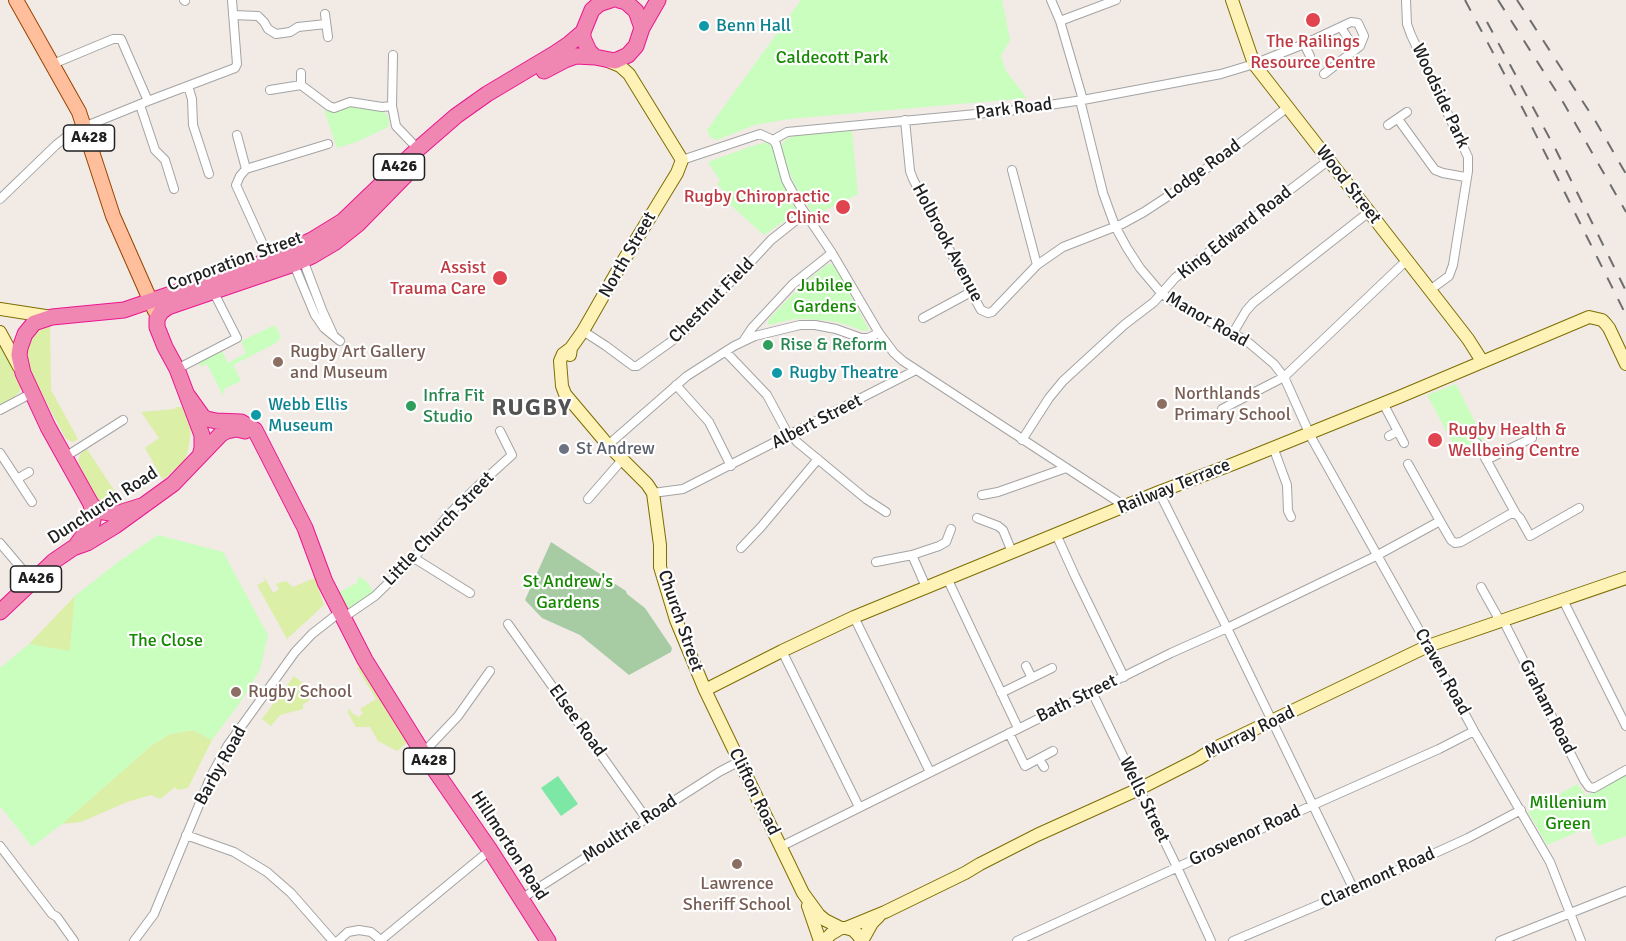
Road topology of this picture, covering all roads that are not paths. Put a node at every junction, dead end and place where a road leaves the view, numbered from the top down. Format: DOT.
graph roads {
  1 [pos="16,0"];
  2 [pos="232,0"];
  3 [pos="646,0"];
  4 [pos="658,0"];
  5 [pos="1051,0"];
  6 [pos="1116,0"];
  7 [pos="1232,0"];
  8 [pos="1406,0"];
  9 [pos="619,1"];
  10 [pos="591,5"];
  11 [pos="325,14"];
  12 [pos="233,15"];
  13 [pos="1060,21"];
  14 [pos="326,24"];
  15 [pos="1341,27"];
  16 [pos="642,28"];
  17 [pos="583,32"];
  18 [pos="328,37"];
  19 [pos="1304,44"];
  20 [pos="636,46"];
  21 [pos="1355,50"];
  22 [pos="393,55"];
  23 [pos="1310,56"];
  24 [pos="599,58"];
  25 [pos="53,64"];
  26 [pos="1254,64"];
  27 [pos="301,73"];
  28 [pos="1324,74"];
  29 [pos="633,80"];
  30 [pos="301,85"];
  31 [pos="188,86"];
  32 [pos="505,88"];
  33 [pos="270,90"];
  34 [pos="1081,100"];
  35 [pos="144,103"];
  36 [pos="392,106"];
  37 [pos="1288,108"];
  38 [pos="1407,112"];
  39 [pos="1398,119"];
  40 [pos="905,120"];
  41 [pos="1388,125"];
  42 [pos="85,127"];
  43 [pos="237,135"];
  44 [pos="773,140"];
  45 [pos="327,144"];
  46 [pos="418,149"];
  47 [pos="682,160"];
  48 [pos="1329,160"];
  49 [pos="246,169"];
  50 [pos="1012,170"];
  51 [pos="209,174"];
  52 [pos="1466,177"];
  53 [pos="174,189"];
  54 [pos="0,199"];
  55 [pos="1369,212"];
  56 [pos="805,213"];
  57 [pos="1115,226"];
  58 [pos="832,253"];
  59 [pos="296,256"];
  60 [pos="270,260"];
  61 [pos="1407,260"];
  62 [pos="1037,265"];
  63 [pos="1430,290"];
  64 [pos="213,291"];
  65 [pos="971,292"];
  66 [pos="1162,294"];
  67 [pos="151,300"];
  68 [pos="0,309"];
  69 [pos="124,310"];
  70 [pos="52,317"];
  71 [pos="923,318"];
  72 [pos="157,323"];
  73 [pos="583,331"];
  74 [pos="0,332"];
  75 [pos="879,333"];
  76 [pos="1233,333"];
  77 [pos="337,339"];
  78 [pos="744,340"];
  79 [pos="726,352"];
  80 [pos="1482,361"];
  81 [pos="1626,364"];
  82 [pos="177,369"];
  83 [pos="916,370"];
  84 [pos="23,373"];
  85 [pos="1284,377"];
  86 [pos="676,385"];
  87 [pos="32,393"];
  88 [pos="188,396"];
  89 [pos="1383,403"];
  90 [pos="1222,408"];
  91 [pos="0,410"];
  92 [pos="123,420"];
  93 [pos="500,431"];
  94 [pos="1398,432"];
  95 [pos="1308,433"];
  96 [pos="790,435"];
  97 [pos="1389,436"];
  98 [pos="1532,438"];
  99 [pos="1022,440"];
  100 [pos="259,441"];
  101 [pos="1404,443"];
  102 [pos="1476,443"];
  103 [pos="608,445"];
  104 [pos="1273,447"];
  105 [pos="0,453"];
  106 [pos="200,456"];
  107 [pos="65,458"];
  108 [pos="818,459"];
  109 [pos="622,460"];
  110 [pos="1486,460"];
  111 [pos="1408,464"];
  112 [pos="731,466"];
  113 [pos="1066,468"];
  114 [pos="29,472"];
  115 [pos="17,479"];
  116 [pos="1159,492"];
  117 [pos="653,494"];
  118 [pos="982,495"];
  119 [pos="588,499"];
  120 [pos="32,502"];
  121 [pos="91,504"];
  122 [pos="141,506"];
  123 [pos="1121,508"];
  124 [pos="1580,508"];
  125 [pos="886,512"];
  126 [pos="1287,514"];
  127 [pos="1516,514"];
  128 [pos="977,518"];
  129 [pos="1440,521"];
  130 [pos="951,529"];
  131 [pos="1056,534"];
  132 [pos="0,543"];
  133 [pos="73,548"];
  134 [pos="741,548"];
  135 [pos="1012,552"];
  136 [pos="912,555"];
  137 [pos="1376,556"];
  138 [pos="414,558"];
  139 [pos="876,562"];
  140 [pos="947,578"];
  141 [pos="1626,578"];
  142 [pos="33,582"];
  143 [pos="926,587"];
  144 [pos="1481,587"];
  145 [pos="1496,591"];
  146 [pos="470,593"];
  147 [pos="1486,597"];
  148 [pos="1563,600"];
  149 [pos="0,612"];
  150 [pos="342,615"];
  151 [pos="854,617"];
  152 [pos="1502,621"];
  153 [pos="508,624"];
  154 [pos="1227,628"];
  155 [pos="1428,646"];
  156 [pos="782,651"];
  157 [pos="1026,666"];
  158 [pos="1052,668"];
  159 [pos="490,671"];
  160 [pos="1124,677"];
  161 [pos="1032,678"];
  162 [pos="705,690"];
  163 [pos="1092,692"];
  164 [pos="1000,693"];
  165 [pos="1272,721"];
  166 [pos="1626,726"];
  167 [pos="1018,728"];
  168 [pos="1474,730"];
  169 [pos="1009,733"];
  170 [pos="1053,751"];
  171 [pos="423,753"];
  172 [pos="740,760"];
  173 [pos="1626,770"];
  174 [pos="930,772"];
  175 [pos="1139,789"];
  176 [pos="1313,805"];
  177 [pos="859,807"];
  178 [pos="1521,810"];
  179 [pos="646,818"];
  180 [pos="186,835"];
  181 [pos="0,846"];
  182 [pos="780,847"];
  183 [pos="490,850"];
  184 [pos="1177,867"];
  185 [pos="1354,890"];
  186 [pos="1626,891"];
  187 [pos="803,892"];
  188 [pos="521,899"];
  189 [pos="885,912"];
  190 [pos="1570,913"];
  191 [pos="843,928"];
  192 [pos="381,940"];
  193 [pos="74,941"];
  194 [pos="134,941"];
  195 [pos="335,941"];
  196 [pos="548,941"];
  197 [pos="822,941"];
  198 [pos="862,941"];
  199 [pos="1017,941"];
  200 [pos="1211,941"];
  201 [pos="1233,941"];
  202 [pos="1500,941"];
  203 [pos="1581,941"];
  1 -- 25 [label="main road, A428"];
  2 -- 12 [label="street"];
  3 -- 9 [label="highway"];
  4 -- 16 [label="highway"];
  5 -- 13 [label="street, Manor Road"];
  6 -- 13 [label="street"];
  7 -- 26 [label="street, Wood Street"];
  8 -- 52 [label="street, Woodside Park"];
  9 -- 10 [label="highway"];
  9 -- 16 [label="highway"];
  10 -- 17 [label="highway"];
  11 -- 14 [label="street"];
  12 -- 14 [label="street"];
  12 -- 31 [label="street"];
  13 -- 34 [label="street, Manor Road"];
  14 -- 18 [label="street"];
  15 -- 19 [label="street, Park Road"];
  15 -- 21 [label="street"];
  15 -- 21 [label="street"];
  16 -- 20 [label="highway"];
  17 -- 24 [label="highway"];
  17 -- 32 [label="highway, Corporation Street / A426"];
  19 -- 23 [label="street"];
  19 -- 26 [label="street, Park Road"];
  20 -- 24 [label="highway, A426"];
  20 -- 29 [label="street"];
  21 -- 28 [label="street"];
  22 -- 36 [label="street"];
  24 -- 29 [label="street"];
  24 -- 32 [label="highway, Corporation Street / A426"];
  25 -- 35 [label="street"];
  25 -- 42 [label="main road, A428"];
  26 -- 34 [label="street, Park Road"];
  26 -- 37 [label="street, Wood Street"];
  27 -- 30 [label="street"];
  29 -- 47 [label="street"];
  30 -- 33 [label="street"];
  30 -- 36 [label="street"];
  31 -- 35 [label="street"];
  31 -- 51 [label="street"];
  32 -- 46 [label="highway, Corporation Street / A426"];
  32 -- 59 [label="highway, Corporation Street / A426"];
  34 -- 40 [label="street, Park Road"];
  34 -- 57 [label="street, Manor Road"];
  35 -- 42 [label="street"];
  35 -- 53 [label="street"];
  36 -- 46 [label="street"];
  37 -- 48 [label="street, Wood Street"];
  37 -- 57 [label="street, Lodge Road"];
  38 -- 39 [label="street"];
  39 -- 41 [label="street"];
  39 -- 52 [label="street"];
  40 -- 44 [label="street, Park Road"];
  40 -- 65 [label="street, Holbrook Avenue"];
  42 -- 54 [label="street"];
  42 -- 67 [label="main road, A428"];
  43 -- 49 [label="street"];
  44 -- 47 [label="street, Park Road"];
  44 -- 56 [label="street"];
  45 -- 49 [label="street"];
  46 -- 59 [label="highway, Corporation Street / A426"];
  47 -- 73 [label="street, North Street"];
  48 -- 55 [label="street, Wood Street"];
  48 -- 66 [label="street, King Edward Road"];
  49 -- 60 [label="street"];
  50 -- 62 [label="street"];
  52 -- 63 [label="street, Woodside Park"];
  55 -- 61 [label="street, Wood Street"];
  55 -- 76 [label="street"];
  56 -- 58 [label="street"];
  56 -- 73 [label="street, Chestnut Field"];
  57 -- 62 [label="street, Holbrook Avenue"];
  57 -- 66 [label="street, Manor Road"];
  58 -- 75 [label="street"];
  58 -- 78 [label="street"];
  59 -- 60 [label="highway, Corporation Street / A426"];
  59 -- 64 [label="highway, Corporation Street / A426"];
  59 -- 77 [label="street"];
  60 -- 67 [label="highway, Corporation Street / A426"];
  61 -- 63 [label="street, Wood Street"];
  61 -- 85 [label="street"];
  62 -- 65 [label="street, Holbrook Avenue"];
  63 -- 80 [label="street, Wood Street"];
  64 -- 72 [label="highway, Corporation Street / A426"];
  64 -- 82 [label="street"];
  65 -- 71 [label="street"];
  66 -- 76 [label="street, Manor Road"];
  66 -- 99 [label="street, King Edward Road"];
  67 -- 69 [label="highway, A426"];
  67 -- 72 [label="main road, A428"];
  68 -- 70 [label="street"];
  69 -- 70 [label="highway"];
  69 -- 72 [label="highway"];
  70 -- 84 [label="highway"];
  72 -- 82 [label="highway, A428"];
  73 -- 103 [label="street, North Street"];
  74 -- 84 [label="street"];
  75 -- 78 [label="street"];
  75 -- 83 [label="street"];
  76 -- 85 [label="street, Manor Road"];
  78 -- 79 [label="street"];
  79 -- 86 [label="street"];
  79 -- 96 [label="street"];
  80 -- 81 [label="street, Railway Terrace"];
  80 -- 89 [label="street, Railway Terrace"];
  82 -- 88 [label="highway, A428"];
  83 -- 96 [label="street, Albert Street"];
  83 -- 99 [label="street"];
  84 -- 87 [label="highway"];
  85 -- 90 [label="street"];
  85 -- 95 [label="street, Manor Road"];
  86 -- 103 [label="street"];
  86 -- 112 [label="street"];
  87 -- 91 [label="street"];
  87 -- 107 [label="highway"];
  88 -- 100 [label="highway, A428"];
  88 -- 106 [label="highway"];
  89 -- 94 [label="street"];
  89 -- 95 [label="street, Railway Terrace"];
  92 -- 107 [label="street"];
  93 -- 138 [label="street, Little Church Street"];
  94 -- 97 [label="street"];
  94 -- 101 [label="street"];
  95 -- 104 [label="street, Railway Terrace"];
  95 -- 137 [label="street, Craven Road"];
  96 -- 108 [label="street"];
  96 -- 112 [label="street, Albert Street"];
  98 -- 110 [label="street"];
  99 -- 113 [label="street"];
  100 -- 106 [label="highway, Dunchurch Road"];
  100 -- 150 [label="highway, A428"];
  102 -- 110 [label="street"];
  103 -- 109 [label="street"];
  104 -- 116 [label="street, Railway Terrace"];
  104 -- 126 [label="street"];
  105 -- 115 [label="street"];
  106 -- 122 [label="highway, Dunchurch Road"];
  107 -- 121 [label="highway"];
  108 -- 125 [label="street"];
  108 -- 134 [label="street"];
  109 -- 117 [label="street"];
  109 -- 119 [label="street"];
  110 -- 127 [label="street"];
  111 -- 129 [label="street"];
  112 -- 117 [label="street, Albert Street"];
  113 -- 118 [label="street"];
  113 -- 123 [label="street"];
  114 -- 115 [label="street"];
  115 -- 120 [label="street"];
  116 -- 123 [label="street, Railway Terrace"];
  116 -- 154 [label="street"];
  117 -- 162 [label="street, Church Street"];
  121 -- 122 [label="highway"];
  121 -- 133 [label="highway, A426"];
  122 -- 133 [label="highway, Dunchurch Road / A426"];
  123 -- 131 [label="street, Railway Terrace"];
  124 -- 127 [label="street"];
  127 -- 129 [label="street"];
  128 -- 135 [label="street"];
  129 -- 137 [label="street, Bath Street"];
  130 -- 136 [label="street"];
  131 -- 135 [label="street, Railway Terrace"];
  131 -- 160 [label="street"];
  132 -- 142 [label="street"];
  133 -- 142 [label="highway, Dunchurch Road / A426"];
  135 -- 140 [label="street, Railway Terrace"];
  136 -- 139 [label="street"];
  136 -- 143 [label="street"];
  137 -- 154 [label="street, Bath Street"];
  137 -- 155 [label="street, Craven Road"];
  138 -- 146 [label="street"];
  138 -- 150 [label="street, Little Church Street"];
  140 -- 143 [label="street, Railway Terrace"];
  140 -- 164 [label="street"];
  141 -- 148 [label="street, Murray Road"];
  142 -- 149 [label="highway, Dunchurch Road / A426"];
  143 -- 151 [label="street, Railway Terrace"];
  144 -- 147 [label="street, Graham Road"];
  145 -- 147 [label="street"];
  147 -- 152 [label="street, Graham Road"];
  148 -- 152 [label="street, Murray Road"];
  148 -- 166 [label="street"];
  150 -- 171 [label="highway, Hillmorton Road / A428"];
  150 -- 180 [label="street, Barby Road"];
  151 -- 156 [label="street, Railway Terrace"];
  151 -- 174 [label="street"];
  152 -- 155 [label="street, Murray Road"];
  152 -- 173 [label="street, Graham Road"];
  153 -- 179 [label="street, Elsee Road"];
  154 -- 160 [label="street, Bath Street"];
  154 -- 165 [label="street"];
  155 -- 165 [label="street, Murray Road"];
  155 -- 168 [label="street, Craven Road"];
  156 -- 162 [label="street, Railway Terrace"];
  156 -- 177 [label="street"];
  157 -- 161 [label="street"];
  158 -- 161 [label="street"];
  159 -- 171 [label="street"];
  160 -- 163 [label="street, Bath Street"];
  161 -- 164 [label="street"];
  162 -- 172 [label="street, Clifton Road"];
  163 -- 167 [label="street, Bath Street"];
  163 -- 175 [label="street, Wells Street"];
  164 -- 167 [label="street"];
  165 -- 175 [label="street, Murray Road"];
  165 -- 176 [label="street"];
  167 -- 169 [label="street, Bath Street"];
  168 -- 176 [label="street, Grosvenor Road"];
  168 -- 178 [label="street, Craven Road"];
  169 -- 170 [label="street"];
  169 -- 174 [label="street, Bath Street"];
  171 -- 183 [label="highway, Hillmorton Road / A428"];
  172 -- 179 [label="street, Moultrie Road"];
  172 -- 182 [label="street, Clifton Road"];
  174 -- 177 [label="street, Bath Street"];
  175 -- 184 [label="street, Wells Street"];
  175 -- 189 [label="street, Murray Road"];
  176 -- 184 [label="street, Grosvenor Road"];
  176 -- 185 [label="street"];
  177 -- 182 [label="street, Bath Street"];
  178 -- 185 [label="street, Claremont Road"];
  178 -- 190 [label="street, Craven Road"];
  179 -- 188 [label="street, Moultrie Road"];
  180 -- 194 [label="street, Barby Road"];
  180 -- 195 [label="street"];
  181 -- 193 [label="street"];
  182 -- 187 [label="street, Clifton Road"];
  183 -- 188 [label="highway, Hillmorton Road / A428"];
  183 -- 192 [label="street"];
  184 -- 199 [label="street, Grosvenor Road"];
  184 -- 200 [label="street, Wells Street"];
  185 -- 201 [label="street, Claremont Road"];
  186 -- 190 [label="street"];
  187 -- 191 [label="street, Clifton Road"];
  187 -- 197 [label="street, Clifton Road"];
  188 -- 196 [label="highway, Hillmorton Road / A428"];
  189 -- 191 [label="street, Murray Road"];
  189 -- 198 [label="street, Murray Road"];
  190 -- 202 [label="street"];
  190 -- 203 [label="street, Craven Road"];
  191 -- 197 [label="street, Clifton Road"];
  191 -- 198 [label="street, Clifton Road"];
  192 -- 195 [label="street"];
}
